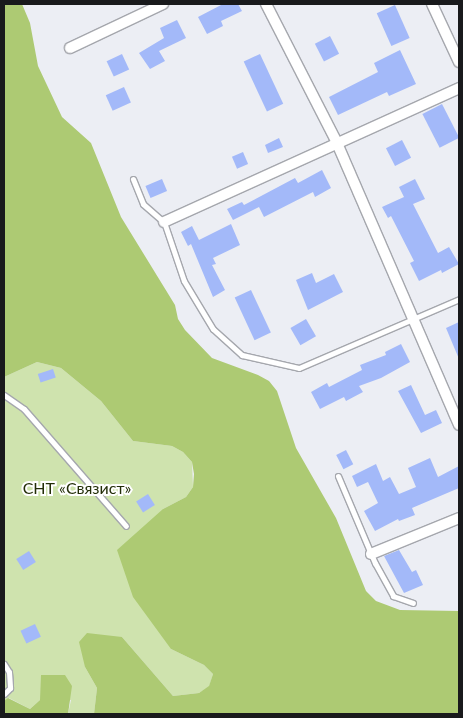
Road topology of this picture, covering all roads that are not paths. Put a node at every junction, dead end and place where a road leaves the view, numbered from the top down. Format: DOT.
graph roads {
  1 [pos="163,4"];
  2 [pos="266,4"];
  3 [pos="432,4"];
  4 [pos="70,48"];
  5 [pos="459,62"];
  6 [pos="459,88"];
  7 [pos="337,143"];
  8 [pos="133,179"];
  9 [pos="164,222"];
  10 [pos="459,299"];
  11 [pos="413,320"];
  12 [pos="4,395"];
  13 [pos="459,425"];
  14 [pos="338,476"];
  15 [pos="459,518"];
  16 [pos="126,526"];
  17 [pos="371,554"];
  18 [pos="413,603"];
  19 [pos="4,664"];
  20 [pos="4,694"];
  1 -- 4 [label="street"];
  2 -- 7 [label="street"];
  3 -- 5 [label="street"];
  6 -- 7 [label="street"];
  7 -- 9 [label="street"];
  7 -- 11 [label="street"];
  8 -- 9 [label="lane"];
  9 -- 11 [label="lane"];
  10 -- 11 [label="lane"];
  11 -- 13 [label="street"];
  12 -- 16 [label="lane"];
  14 -- 17 [label="lane"];
  15 -- 17 [label="street"];
  17 -- 18 [label="lane"];
  19 -- 20 [label="lane"];
}
